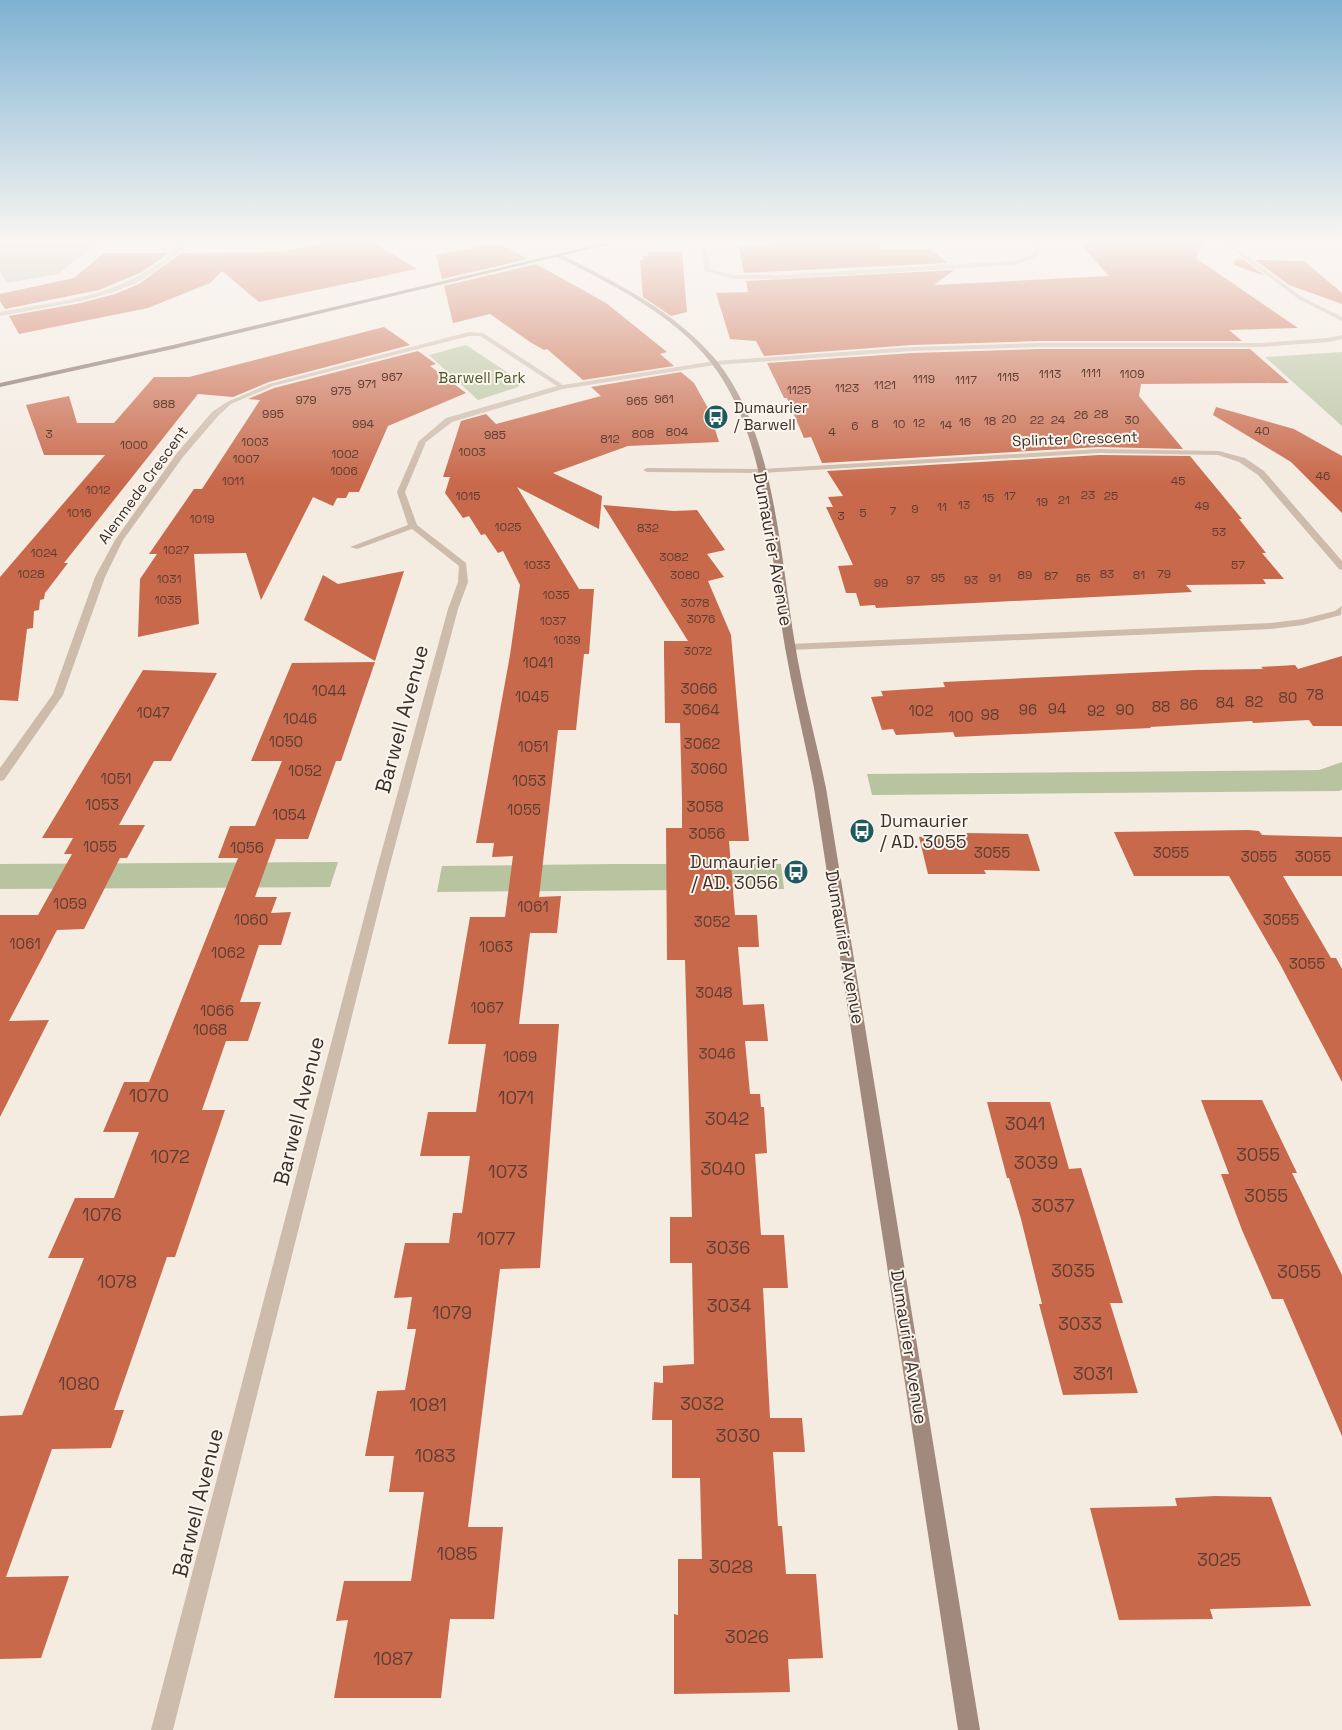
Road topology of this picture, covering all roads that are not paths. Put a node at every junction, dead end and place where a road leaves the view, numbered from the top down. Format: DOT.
graph roads {
  1 [pos="287,321"];
  2 [pos="667,321"];
  3 [pos="1342,337"];
  4 [pos="714,363"];
  5 [pos="0,385"];
  6 [pos="562,387"];
  7 [pos="647,470"];
  8 [pos="760,471"];
  9 [pos="413,526"];
  10 [pos="354,547"];
  11 [pos="1342,567"];
  12 [pos="1342,609"];
  13 [pos="790,647"];
  14 [pos="0,777"];
  15 [pos="162,1730"];
  16 [pos="969,1730"];
  1 -- 5 [label="main road"];
  2 -- 4 [label="street, Dumaurier Avenue"];
  3 -- 4 [label="street"];
  4 -- 6 [label="street"];
  4 -- 8 [label="street, Dumaurier Avenue"];
  6 -- 9 [label="street"];
  6 -- 14 [label="street, Alenmede Crescent"];
  7 -- 8 [label="street, Splinter Crescent"];
  8 -- 11 [label="street, Splinter Crescent"];
  8 -- 13 [label="street, Dumaurier Avenue"];
  9 -- 10 [label="street"];
  9 -- 15 [label="street, Barwell Avenue"];
  12 -- 13 [label="street"];
  13 -- 16 [label="street, Dumaurier Avenue"];
}
